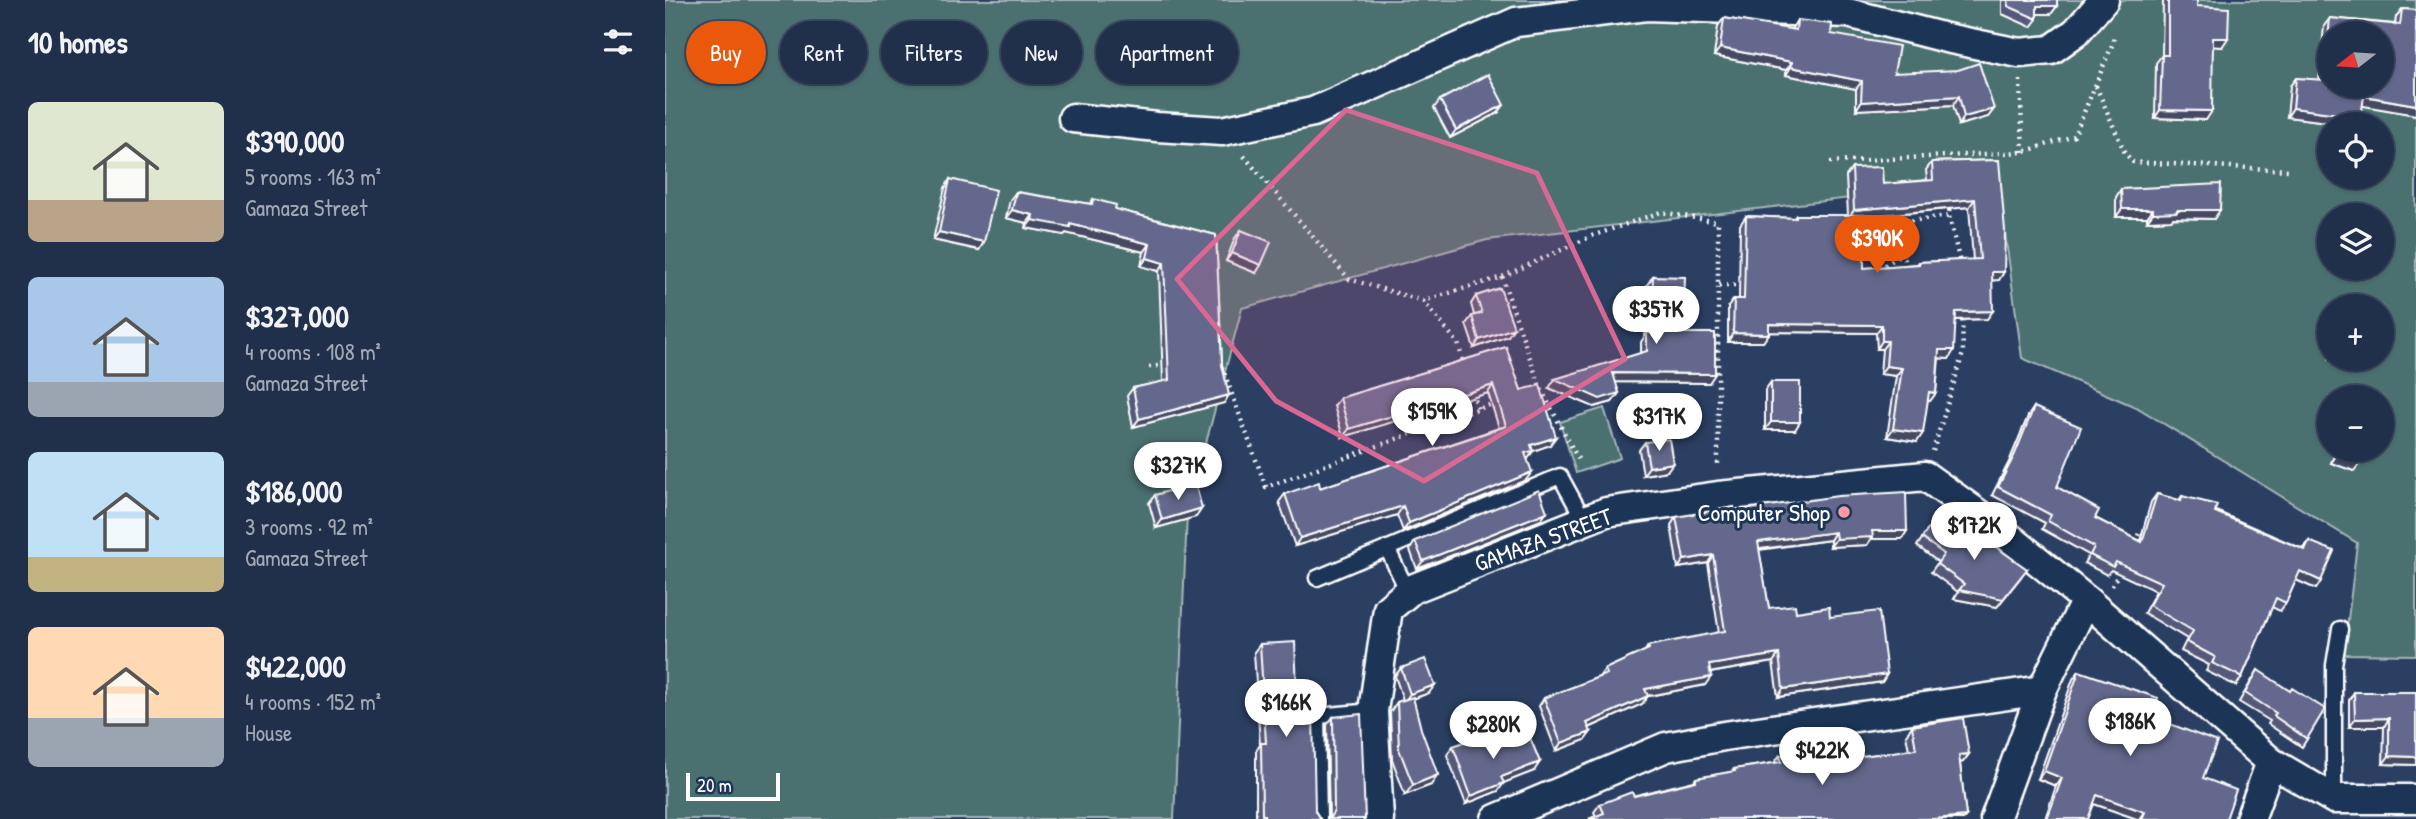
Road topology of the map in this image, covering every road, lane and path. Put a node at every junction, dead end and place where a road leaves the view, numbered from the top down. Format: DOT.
graph roads {
  1 [pos="2105,0"];
  2 [pos="2114,33"];
  3 [pos="2019,53"];
  4 [pos="2096,85"];
  5 [pos="1073,118"];
  6 [pos="1222,131"];
  7 [pos="2023,152"];
  8 [pos="1830,162"];
  9 [pos="2289,170"];
  10 [pos="1950,192"];
  11 [pos="1949,216"];
  12 [pos="1890,223"];
  13 [pos="1960,267"];
  14 [pos="1871,273"];
  15 [pos="1502,277"];
  16 [pos="1907,279"];
  17 [pos="1719,285"];
  18 [pos="1745,285"];
  19 [pos="1423,301"];
  20 [pos="1961,304"];
  21 [pos="1219,359"];
  22 [pos="1177,364"];
  23 [pos="1149,367"];
  24 [pos="1466,370"];
  25 [pos="1470,383"];
  26 [pos="1540,387"];
  27 [pos="1528,391"];
  28 [pos="1503,400"];
  29 [pos="1478,409"];
  30 [pos="1582,467"];
  31 [pos="1925,476"];
  32 [pos="1718,496"];
  33 [pos="1584,520"];
  34 [pos="2152,534"];
  35 [pos="2134,542"];
  36 [pos="1387,548"];
  37 [pos="2123,565"];
  38 [pos="1317,578"];
  39 [pos="1408,593"];
  40 [pos="2093,606"];
  41 [pos="2340,629"];
  42 [pos="2042,690"];
  43 [pos="1373,711"];
  44 [pos="2271,762"];
  45 [pos="2334,799"];
  46 [pos="2416,799"];
  47 [pos="1319,819"];
  48 [pos="1379,819"];
  49 [pos="1496,819"];
  50 [pos="1994,819"];
  51 [pos="2250,819"];
  1 -- 3 [label="street"];
  2 -- 4 [label="path"];
  3 -- 6 [label="street"];
  3 -- 7 [label="path"];
  4 -- 7 [label="path"];
  4 -- 9 [label="path"];
  5 -- 6 [label="street"];
  6 -- 19 [label="path"];
  7 -- 8 [label="path"];
  10 -- 11 [label="path"];
  11 -- 12 [label="path"];
  11 -- 13 [label="path"];
  14 -- 16 [label="path"];
  15 -- 17 [label="path"];
  15 -- 19 [label="path"];
  15 -- 26 [label="path"];
  17 -- 18 [label="path"];
  17 -- 32 [label="path"];
  19 -- 24 [label="path"];
  20 -- 31 [label="path"];
  21 -- 29 [label="path"];
  22 -- 23 [label="path"];
  25 -- 29 [label="path"];
  26 -- 27 [label="path"];
  26 -- 30 [label="path"];
  28 -- 29 [label="path"];
  31 -- 32 [label="street, GAMAZA STREET"];
  31 -- 40 [label="street"];
  32 -- 33 [label="street, GAMAZA STREET"];
  33 -- 36 [label="lane"];
  33 -- 39 [label="street, GAMAZA STREET"];
  34 -- 35 [label="path"];
  36 -- 38 [label="lane"];
  36 -- 39 [label="lane"];
  37 -- 40 [label="path"];
  39 -- 43 [label="street, GAMAZA STREET"];
  40 -- 42 [label="street"];
  40 -- 44 [label="street"];
  41 -- 45 [label="lane"];
  42 -- 49 [label="street"];
  42 -- 50 [label="street"];
  43 -- 47 [label="lane"];
  43 -- 48 [label="street, GAMAZA STREET"];
  44 -- 45 [label="street"];
  44 -- 51 [label="street"];
  45 -- 46 [label="street"];
}
